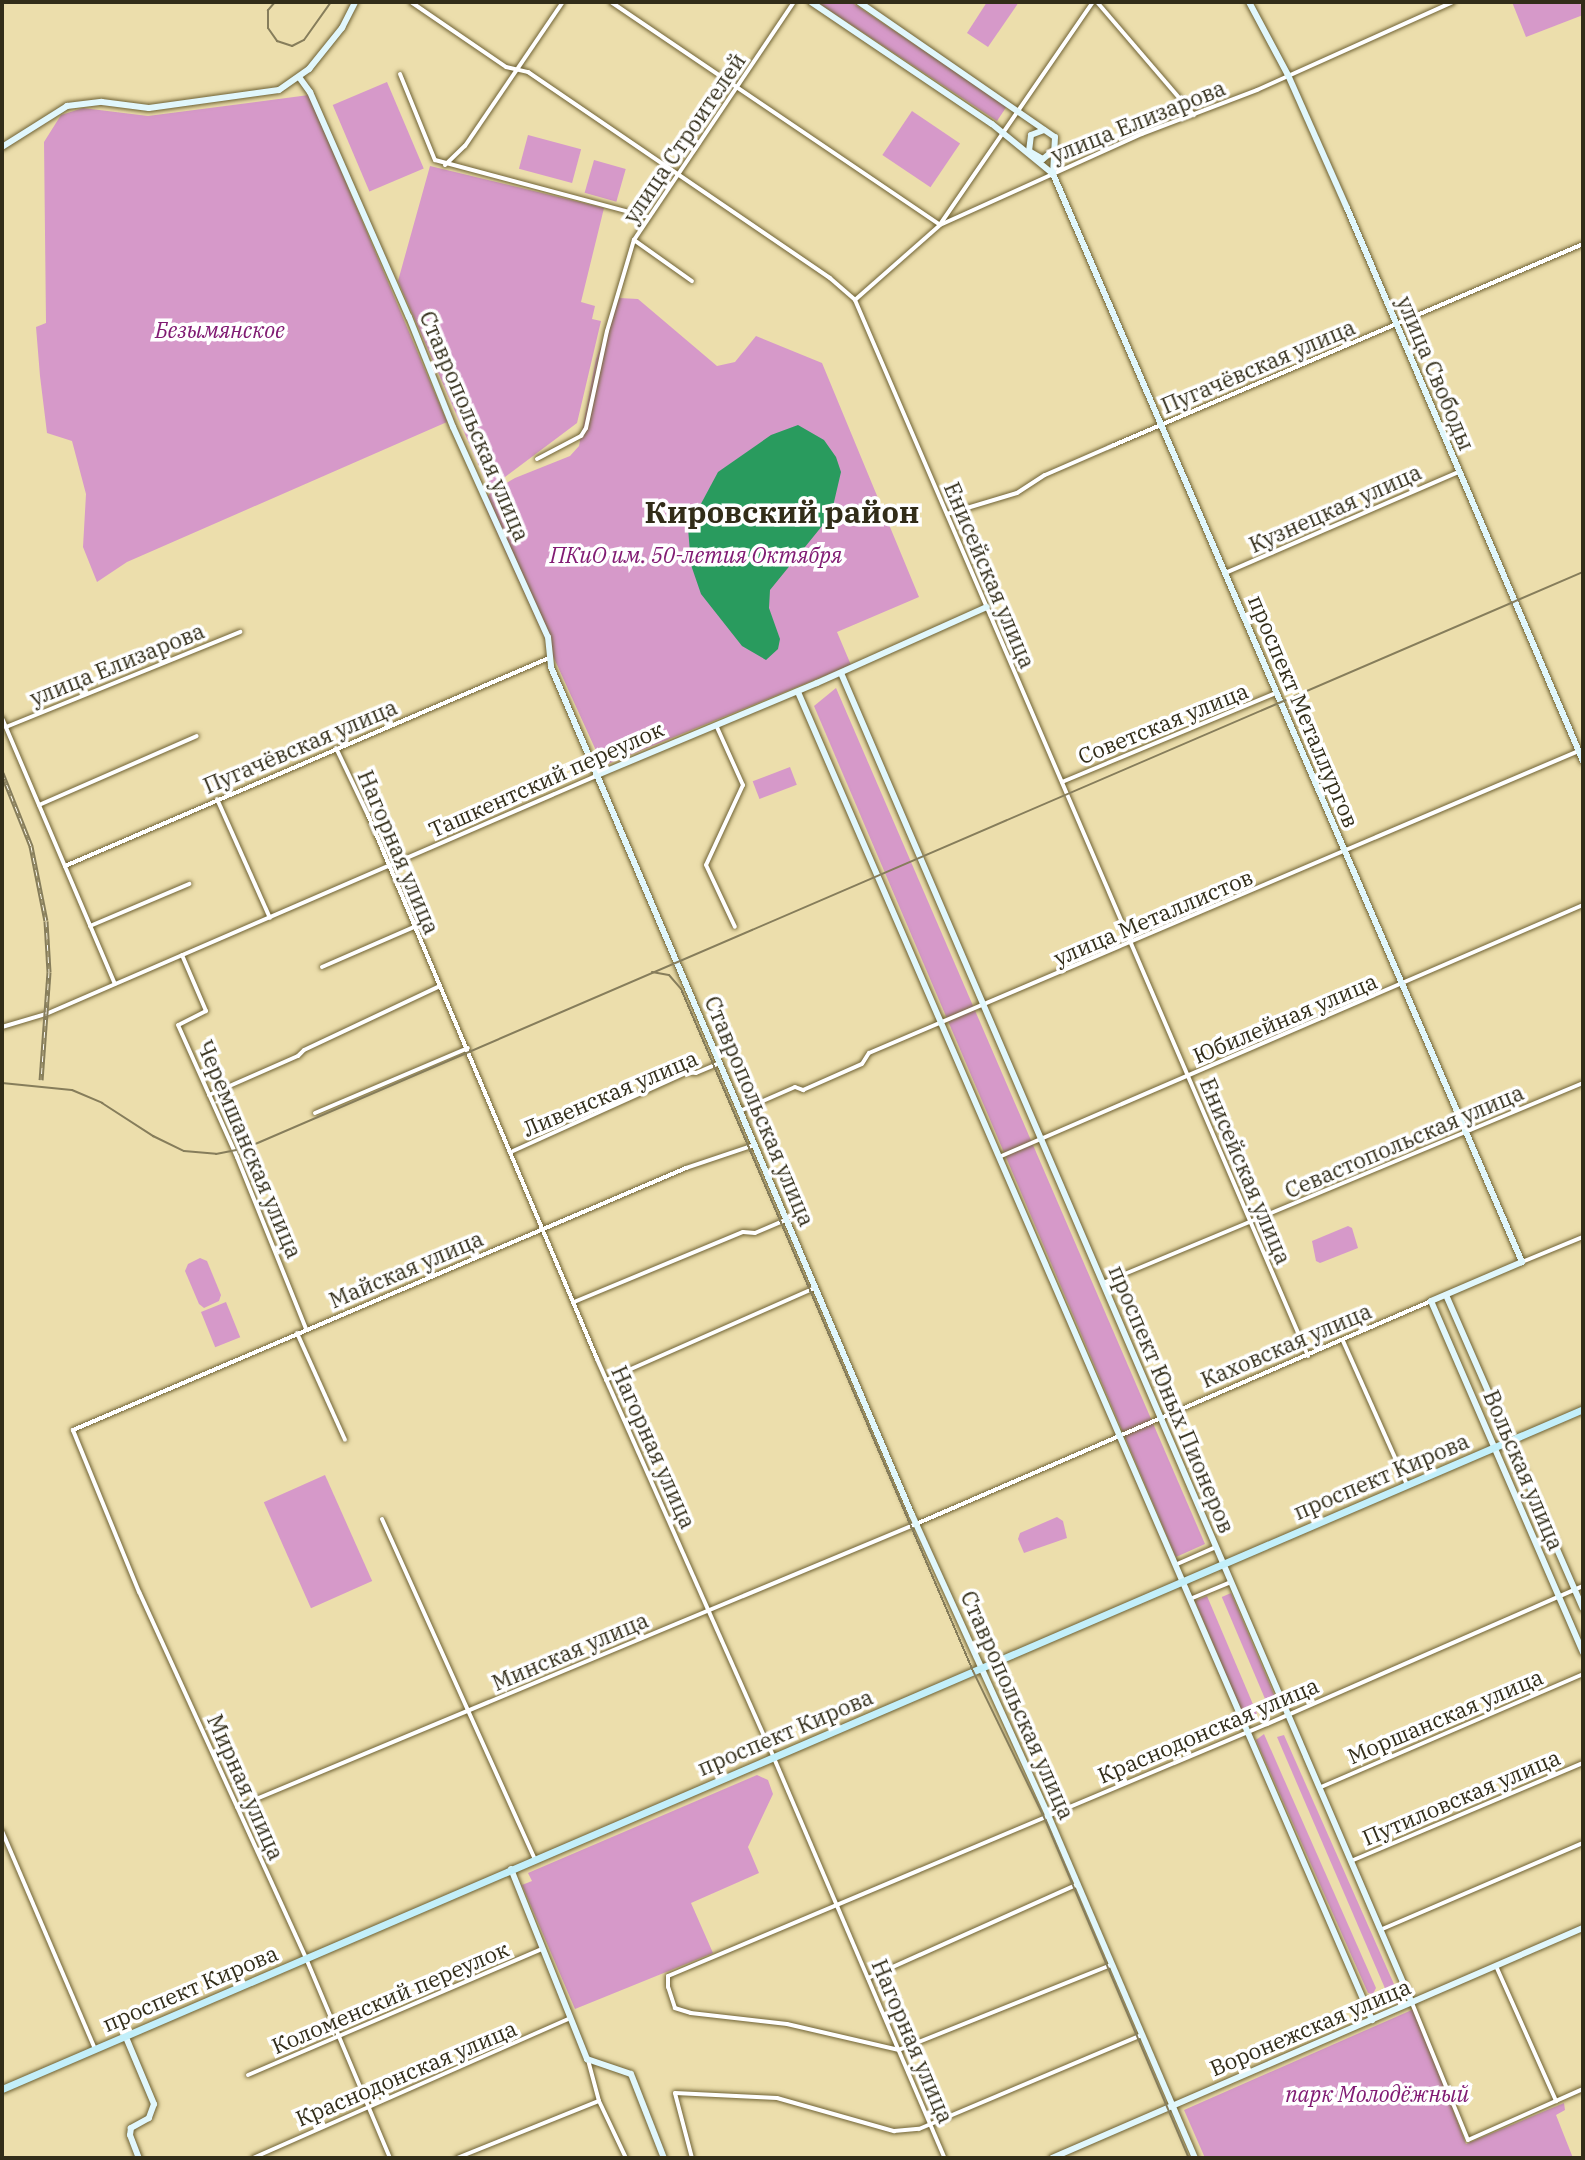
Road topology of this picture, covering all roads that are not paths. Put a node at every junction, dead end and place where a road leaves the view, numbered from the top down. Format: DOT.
graph roads {
  1 [pos="355,2"];
  2 [pos="411,2"];
  3 [pos="563,2"];
  4 [pos="611,2"];
  5 [pos="794,2"];
  6 [pos="811,2"];
  7 [pos="859,2"];
  8 [pos="1095,2"];
  9 [pos="1249,2"];
  10 [pos="1453,2"];
  11 [pos="519,70"];
  12 [pos="400,74"];
  13 [pos="1288,75"];
  14 [pos="299,77"];
  15 [pos="737,88"];
  16 [pos="1018,110"];
  17 [pos="1194,115"];
  18 [pos="1002,132"];
  19 [pos="1050,132"];
  20 [pos="1056,143"];
  21 [pos="2,147"];
  22 [pos="1029,154"];
  23 [pos="445,165"];
  24 [pos="679,174"];
  25 [pos="1053,174"];
  26 [pos="648,217"];
  27 [pos="940,225"];
  28 [pos="634,240"];
  29 [pos="1583,244"];
  30 [pos="692,281"];
  31 [pos="855,300"];
  32 [pos="1397,324"];
  33 [pos="1161,425"];
  34 [pos="537,459"];
  35 [pos="1458,472"];
  36 [pos="947,514"];
  37 [pos="1225,573"];
  38 [pos="987,607"];
  39 [pos="240,632"];
  40 [pos="549,658"];
  41 [pos="841,673"];
  42 [pos="798,692"];
  43 [pos="1276,693"];
  44 [pos="2,718"];
  45 [pos="716,725"];
  46 [pos="6,727"];
  47 [pos="197,736"];
  48 [pos="336,748"];
  49 [pos="1581,750"];
  50 [pos="1583,761"];
  51 [pos="597,775"];
  52 [pos="1062,782"];
  53 [pos="217,799"];
  54 [pos="39,805"];
  55 [pos="1345,852"];
  56 [pos="65,866"];
  57 [pos="390,867"];
  58 [pos="189,884"];
  59 [pos="1583,905"];
  60 [pos="270,918"];
  61 [pos="90,926"];
  62 [pos="414,927"];
  63 [pos="735,927"];
  64 [pos="1131,944"];
  65 [pos="182,955"];
  66 [pos="322,967"];
  67 [pos="117,983"];
  68 [pos="1402,985"];
  69 [pos="440,986"];
  70 [pos="984,1007"];
  71 [pos="942,1025"];
  72 [pos="2,1027"];
  73 [pos="468,1048"];
  74 [pos="720,1063"];
  75 [pos="1188,1077"];
  76 [pos="1583,1083"];
  77 [pos="209,1095"];
  78 [pos="740,1111"];
  79 [pos="315,1113"];
  80 [pos="1466,1133"];
  81 [pos="1041,1139"];
  82 [pos="754,1145"];
  83 [pos="512,1151"];
  84 [pos="999,1157"];
  85 [pos="786,1220"];
  86 [pos="1251,1223"];
  87 [pos="543,1229"];
  88 [pos="1583,1237"];
  89 [pos="1522,1262"];
  90 [pos="1103,1283"];
  91 [pos="815,1288"];
  92 [pos="1446,1295"];
  93 [pos="1431,1301"];
  94 [pos="574,1302"];
  95 [pos="306,1329"];
  96 [pos="297,1333"];
  97 [pos="1343,1341"];
  98 [pos="1308,1356"];
  99 [pos="606,1380"];
  100 [pos="1583,1409"];
  101 [pos="1161,1418"];
  102 [pos="73,1430"];
  103 [pos="1120,1436"];
  104 [pos="345,1440"];
  105 [pos="1511,1440"];
  106 [pos="1495,1447"];
  107 [pos="1407,1485"];
  108 [pos="382,1519"];
  109 [pos="916,1524"];
  110 [pos="1216,1547"];
  111 [pos="1223,1563"];
  112 [pos="1175,1565"];
  113 [pos="1182,1581"];
  114 [pos="1231,1582"];
  115 [pos="1583,1586"];
  116 [pos="1575,1589"];
  117 [pos="1558,1596"];
  118 [pos="1190,1599"];
  119 [pos="1583,1608"];
  120 [pos="709,1611"];
  121 [pos="1583,1653"];
  122 [pos="981,1668"];
  123 [pos="1583,1674"];
  124 [pos="469,1711"];
  125 [pos="1288,1714"];
  126 [pos="1247,1731"];
  127 [pos="773,1757"];
  128 [pos="1583,1763"];
  129 [pos="1319,1788"];
  130 [pos="237,1807"];
  131 [pos="1048,1815"];
  132 [pos="2,1831"];
  133 [pos="1583,1843"];
  134 [pos="535,1859"];
  135 [pos="1351,1861"];
  136 [pos="511,1869"];
  137 [pos="1078,1884"];
  138 [pos="837,1906"];
  139 [pos="1583,1928"];
  140 [pos="1380,1930"];
  141 [pos="544,1948"];
  142 [pos="306,1958"];
  143 [pos="1111,1965"];
  144 [pos="1496,1966"];
  145 [pos="868,1978"];
  146 [pos="1412,2003"];
  147 [pos="571,2018"];
  148 [pos="1372,2020"];
  149 [pos="125,2035"];
  150 [pos="338,2035"];
  151 [pos="1142,2035"];
  152 [pos="95,2049"];
  153 [pos="899,2050"];
  154 [pos="587,2059"];
  155 [pos="248,2075"];
  156 [pos="2,2089"];
  157 [pos="1583,2089"];
  158 [pos="599,2101"];
  159 [pos="1556,2101"];
  160 [pos="1173,2106"];
  161 [pos="368,2108"];
  162 [pos="930,2123"];
  163 [pos="139,2158"];
  164 [pos="253,2158"];
  165 [pos="390,2158"];
  166 [pos="457,2158"];
  167 [pos="626,2158"];
  168 [pos="664,2158"];
  169 [pos="692,2158"];
  170 [pos="945,2158"];
  171 [pos="1052,2158"];
  172 [pos="1195,2158"];
  1 -- 14 [label="street"];
  2 -- 11 [label="street, Енисейская улица"];
  3 -- 11 [label="street"];
  4 -- 15 [label="street"];
  5 -- 15 [label="street, улица Строителей"];
  6 -- 18 [label="street"];
  7 -- 16 [label="street"];
  8 -- 16 [label="street"];
  8 -- 17 [label="street"];
  9 -- 13 [label="street, улица Свободы"];
  10 -- 13 [label="street, улица Елизарова"];
  11 -- 23 [label="street"];
  11 -- 24 [label="street, Енисейская улица"];
  12 -- 23 [label="street"];
  13 -- 17 [label="street, улица Елизарова"];
  13 -- 32 [label="street, улица Свободы"];
  14 -- 21 [label="street"];
  14 -- 40 [label="street, Ставропольская улица"];
  15 -- 24 [label="street, улица Строителей"];
  15 -- 27 [label="street"];
  16 -- 18 [label="street"];
  16 -- 19 [label="street"];
  17 -- 25 [label="street, улица Елизарова"];
  18 -- 22 [label="street"];
  18 -- 27 [label="street"];
  19 -- 20 [label="street"];
  19 -- 22 [label="street"];
  20 -- 22 [label="street"];
  20 -- 25 [label="street, проспект Металлургов"];
  22 -- 25 [label="street"];
  23 -- 26 [label="street"];
  24 -- 26 [label="street, улица Строителей"];
  24 -- 31 [label="street, Енисейская улица"];
  25 -- 27 [label="street, улица Елизарова"];
  25 -- 33 [label="street, проспект Металлургов"];
  26 -- 28 [label="street, улица Строителей"];
  27 -- 31 [label="street, улица Елизарова"];
  28 -- 30 [label="street"];
  28 -- 34 [label="street, улица Строителей"];
  29 -- 32 [label="street, Пугачёвская улица"];
  31 -- 36 [label="street, Енисейская улица"];
  32 -- 33 [label="street, Пугачёвская улица"];
  32 -- 35 [label="street, улица Свободы"];
  33 -- 36 [label="street, Пугачёвская улица"];
  33 -- 37 [label="street, проспект Металлургов"];
  35 -- 37 [label="street, Кузнецкая улица"];
  35 -- 49 [label="street, улица Свободы"];
  36 -- 38 [label="street, Енисейская улица"];
  37 -- 43 [label="street, проспект Металлургов"];
  38 -- 41 [label="street, Ташкентский переулок"];
  38 -- 52 [label="street, Енисейская улица"];
  39 -- 46 [label="street, улица Елизарова"];
  40 -- 48 [label="street, Пугачёвская улица"];
  40 -- 51 [label="street, Ставропольская улица"];
  41 -- 42 [label="street, Ташкентский переулок"];
  41 -- 70 [label="street, проспект Юных Пионеров"];
  42 -- 45 [label="street, Ташкентский переулок"];
  42 -- 71 [label="street"];
  43 -- 52 [label="street, Советская улица"];
  43 -- 55 [label="street, проспект Металлургов"];
  44 -- 46 [label="street"];
  45 -- 51 [label="street, Ташкентский переулок"];
  45 -- 63 [label="street"];
  46 -- 54 [label="street"];
  47 -- 54 [label="street"];
  48 -- 53 [label="street, Пугачёвская улица"];
  48 -- 57 [label="street, Нагорная улица"];
  49 -- 50 [label="street, улица Свободы"];
  49 -- 55 [label="street, улица Металлистов"];
  51 -- 57 [label="street, Ташкентский переулок"];
  51 -- 74 [label="street, Ставропольская улица"];
  52 -- 64 [label="street, Енисейская улица"];
  53 -- 56 [label="street, Пугачёвская улица"];
  53 -- 60 [label="street"];
  54 -- 56 [label="street"];
  55 -- 64 [label="street, улица Металлистов"];
  55 -- 68 [label="street, проспект Металлургов"];
  56 -- 61 [label="street"];
  57 -- 60 [label="street, Ташкентский переулок"];
  57 -- 62 [label="street, Нагорная улица"];
  58 -- 61 [label="street"];
  59 -- 68 [label="street, Юбилейная улица"];
  60 -- 65 [label="street, Ташкентский переулок"];
  61 -- 67 [label="street"];
  62 -- 66 [label="street"];
  62 -- 69 [label="street, Нагорная улица"];
  64 -- 70 [label="street, улица Металлистов"];
  64 -- 75 [label="street, Енисейская улица"];
  65 -- 67 [label="street, Ташкентский переулок"];
  65 -- 77 [label="street, Черемшанская улица"];
  67 -- 72 [label="street, Ташкентский переулок"];
  68 -- 75 [label="street, Юбилейная улица"];
  68 -- 80 [label="street, проспект Металлургов"];
  69 -- 73 [label="street, Нагорная улица"];
  69 -- 77 [label="street"];
  70 -- 71 [label="street, улица Металлистов"];
  70 -- 81 [label="street, проспект Юных Пионеров"];
  71 -- 78 [label="street, улица Металлистов"];
  71 -- 84 [label="street"];
  73 -- 79 [label="street"];
  73 -- 83 [label="street, Нагорная улица"];
  74 -- 78 [label="street, Ставропольская улица"];
  74 -- 83 [label="street, Ливенская улица"];
  75 -- 81 [label="street, Юбилейная улица"];
  75 -- 86 [label="street, Енисейская улица"];
  76 -- 80 [label="street, Севастопольская улица"];
  77 -- 95 [label="street, Черемшанская улица"];
  78 -- 82 [label="street, Ставропольская улица"];
  80 -- 86 [label="street, Севастопольская улица"];
  80 -- 89 [label="street, проспект Металлургов"];
  81 -- 84 [label="street, Юбилейная улица"];
  81 -- 90 [label="street, проспект Юных Пионеров"];
  82 -- 85 [label="street, Ставропольская улица"];
  82 -- 87 [label="street, Майская улица"];
  83 -- 87 [label="street, Нагорная улица"];
  84 -- 103 [label="street"];
  85 -- 91 [label="street, Ставропольская улица"];
  85 -- 94 [label="street"];
  86 -- 90 [label="street, Севастопольская улица"];
  86 -- 98 [label="street, Енисейская улица"];
  87 -- 94 [label="street, Нагорная улица"];
  87 -- 95 [label="street, Майская улица"];
  88 -- 89 [label="street, Каховская улица"];
  89 -- 92 [label="street, Каховская улица"];
  90 -- 101 [label="street, проспект Юных Пионеров"];
  91 -- 99 [label="street"];
  91 -- 109 [label="street, Ставропольская улица"];
  92 -- 93 [label="street, Каховская улица"];
  92 -- 105 [label="street, Вольская улица"];
  93 -- 97 [label="street, Каховская улица"];
  93 -- 106 [label="street, Вольская улица"];
  94 -- 99 [label="street, Нагорная улица"];
  95 -- 96 [label="street, Майская улица"];
  96 -- 102 [label="street, Майская улица"];
  96 -- 104 [label="street"];
  97 -- 98 [label="street, Каховская улица"];
  97 -- 107 [label="street"];
  98 -- 101 [label="street, Каховская улица"];
  99 -- 120 [label="street, Нагорная улица"];
  100 -- 105 [label="main road, проспект Кирова"];
  101 -- 103 [label="street, Каховская улица"];
  101 -- 110 [label="street, проспект Юных Пионеров"];
  102 -- 130 [label="street, Мирная улица"];
  103 -- 109 [label="street, Каховская улица"];
  103 -- 112 [label="street"];
  105 -- 106 [label="main road, проспект Кирова"];
  105 -- 116 [label="street, Вольская улица"];
  106 -- 107 [label="main road, проспект Кирова"];
  106 -- 117 [label="street, Вольская улица"];
  107 -- 111 [label="main road, проспект Кирова"];
  108 -- 124 [label="street"];
  109 -- 120 [label="street, Минская улица"];
  109 -- 122 [label="street, Ставропольская улица"];
  110 -- 111 [label="street, проспект Юных Пионеров"];
  110 -- 112 [label="street"];
  111 -- 113 [label="main road, проспект Кирова"];
  111 -- 114 [label="street, проспект Юных Пионеров"];
  112 -- 113 [label="street"];
  113 -- 118 [label="street"];
  113 -- 122 [label="main road, проспект Кирова"];
  114 -- 118 [label="street"];
  114 -- 125 [label="street, проспект Юных Пионеров"];
  115 -- 116 [label="street, Краснодонская улица"];
  116 -- 117 [label="street, Краснодонская улица"];
  116 -- 119 [label="street, Вольская улица"];
  117 -- 121 [label="street, Вольская улица"];
  117 -- 125 [label="street, Краснодонская улица"];
  118 -- 126 [label="street"];
  120 -- 124 [label="street, Минская улица"];
  120 -- 127 [label="street, Нагорная улица"];
  122 -- 127 [label="main road, проспект Кирова"];
  122 -- 131 [label="street, Ставропольская улица"];
  123 -- 129 [label="street, Моршанская улица"];
  124 -- 130 [label="street, Минская улица"];
  124 -- 134 [label="street"];
  125 -- 126 [label="street, Краснодонская улица"];
  125 -- 129 [label="street, проспект Юных Пионеров"];
  126 -- 131 [label="street, Краснодонская улица"];
  126 -- 148 [label="street"];
  127 -- 134 [label="main road, проспект Кирова"];
  127 -- 138 [label="street, Нагорная улица"];
  128 -- 135 [label="street, Путиловская улица"];
  129 -- 135 [label="street, проспект Юных Пионеров"];
  130 -- 142 [label="street, Мирная улица"];
  131 -- 137 [label="street, Ставропольская улица"];
  131 -- 138 [label="street, Краснодонская улица"];
  132 -- 152 [label="street"];
  133 -- 140 [label="street"];
  134 -- 136 [label="main road, проспект Кирова"];
  135 -- 140 [label="street, проспект Юных Пионеров"];
  136 -- 141 [label="street"];
  136 -- 142 [label="main road, проспект Кирова"];
  137 -- 143 [label="street, Ставропольская улица"];
  137 -- 145 [label="street"];
  138 -- 145 [label="street, Нагорная улица"];
  138 -- 153 [label="street, Краснодонская улица"];
  139 -- 144 [label="street, Воронежская улица"];
  140 -- 146 [label="street, проспект Юных Пионеров"];
  141 -- 147 [label="street"];
  141 -- 150 [label="street, Коломенский переулок"];
  142 -- 149 [label="main road, проспект Кирова"];
  142 -- 150 [label="street, Мирная улица"];
  143 -- 151 [label="street, Ставропольская улица"];
  143 -- 153 [label="street"];
  144 -- 146 [label="street, Воронежская улица"];
  144 -- 159 [label="street"];
  145 -- 153 [label="street, Нагорная улица"];
  146 -- 148 [label="street, Воронежская улица"];
  146 -- 159 [label="street, проспект Юных Пионеров"];
  147 -- 154 [label="street"];
  147 -- 161 [label="street, Краснодонская улица"];
  148 -- 160 [label="street, Воронежская улица"];
  149 -- 152 [label="main road, проспект Кирова"];
  149 -- 163 [label="street"];
  150 -- 155 [label="street, Коломенский переулок"];
  150 -- 161 [label="street, Мирная улица"];
  151 -- 160 [label="street, Ставропольская улица"];
  151 -- 162 [label="street"];
  152 -- 156 [label="main road, проспект Кирова"];
  153 -- 162 [label="street, Нагорная улица"];
  154 -- 158 [label="street"];
  154 -- 168 [label="street"];
  157 -- 159 [label="street"];
  158 -- 166 [label="street"];
  158 -- 167 [label="street"];
  160 -- 171 [label="street, Воронежская улица"];
  160 -- 172 [label="street, Ставропольская улица"];
  161 -- 164 [label="street, Краснодонская улица"];
  161 -- 165 [label="street, Мирная улица"];
  162 -- 169 [label="street"];
  162 -- 170 [label="street, Нагорная улица"];
}
